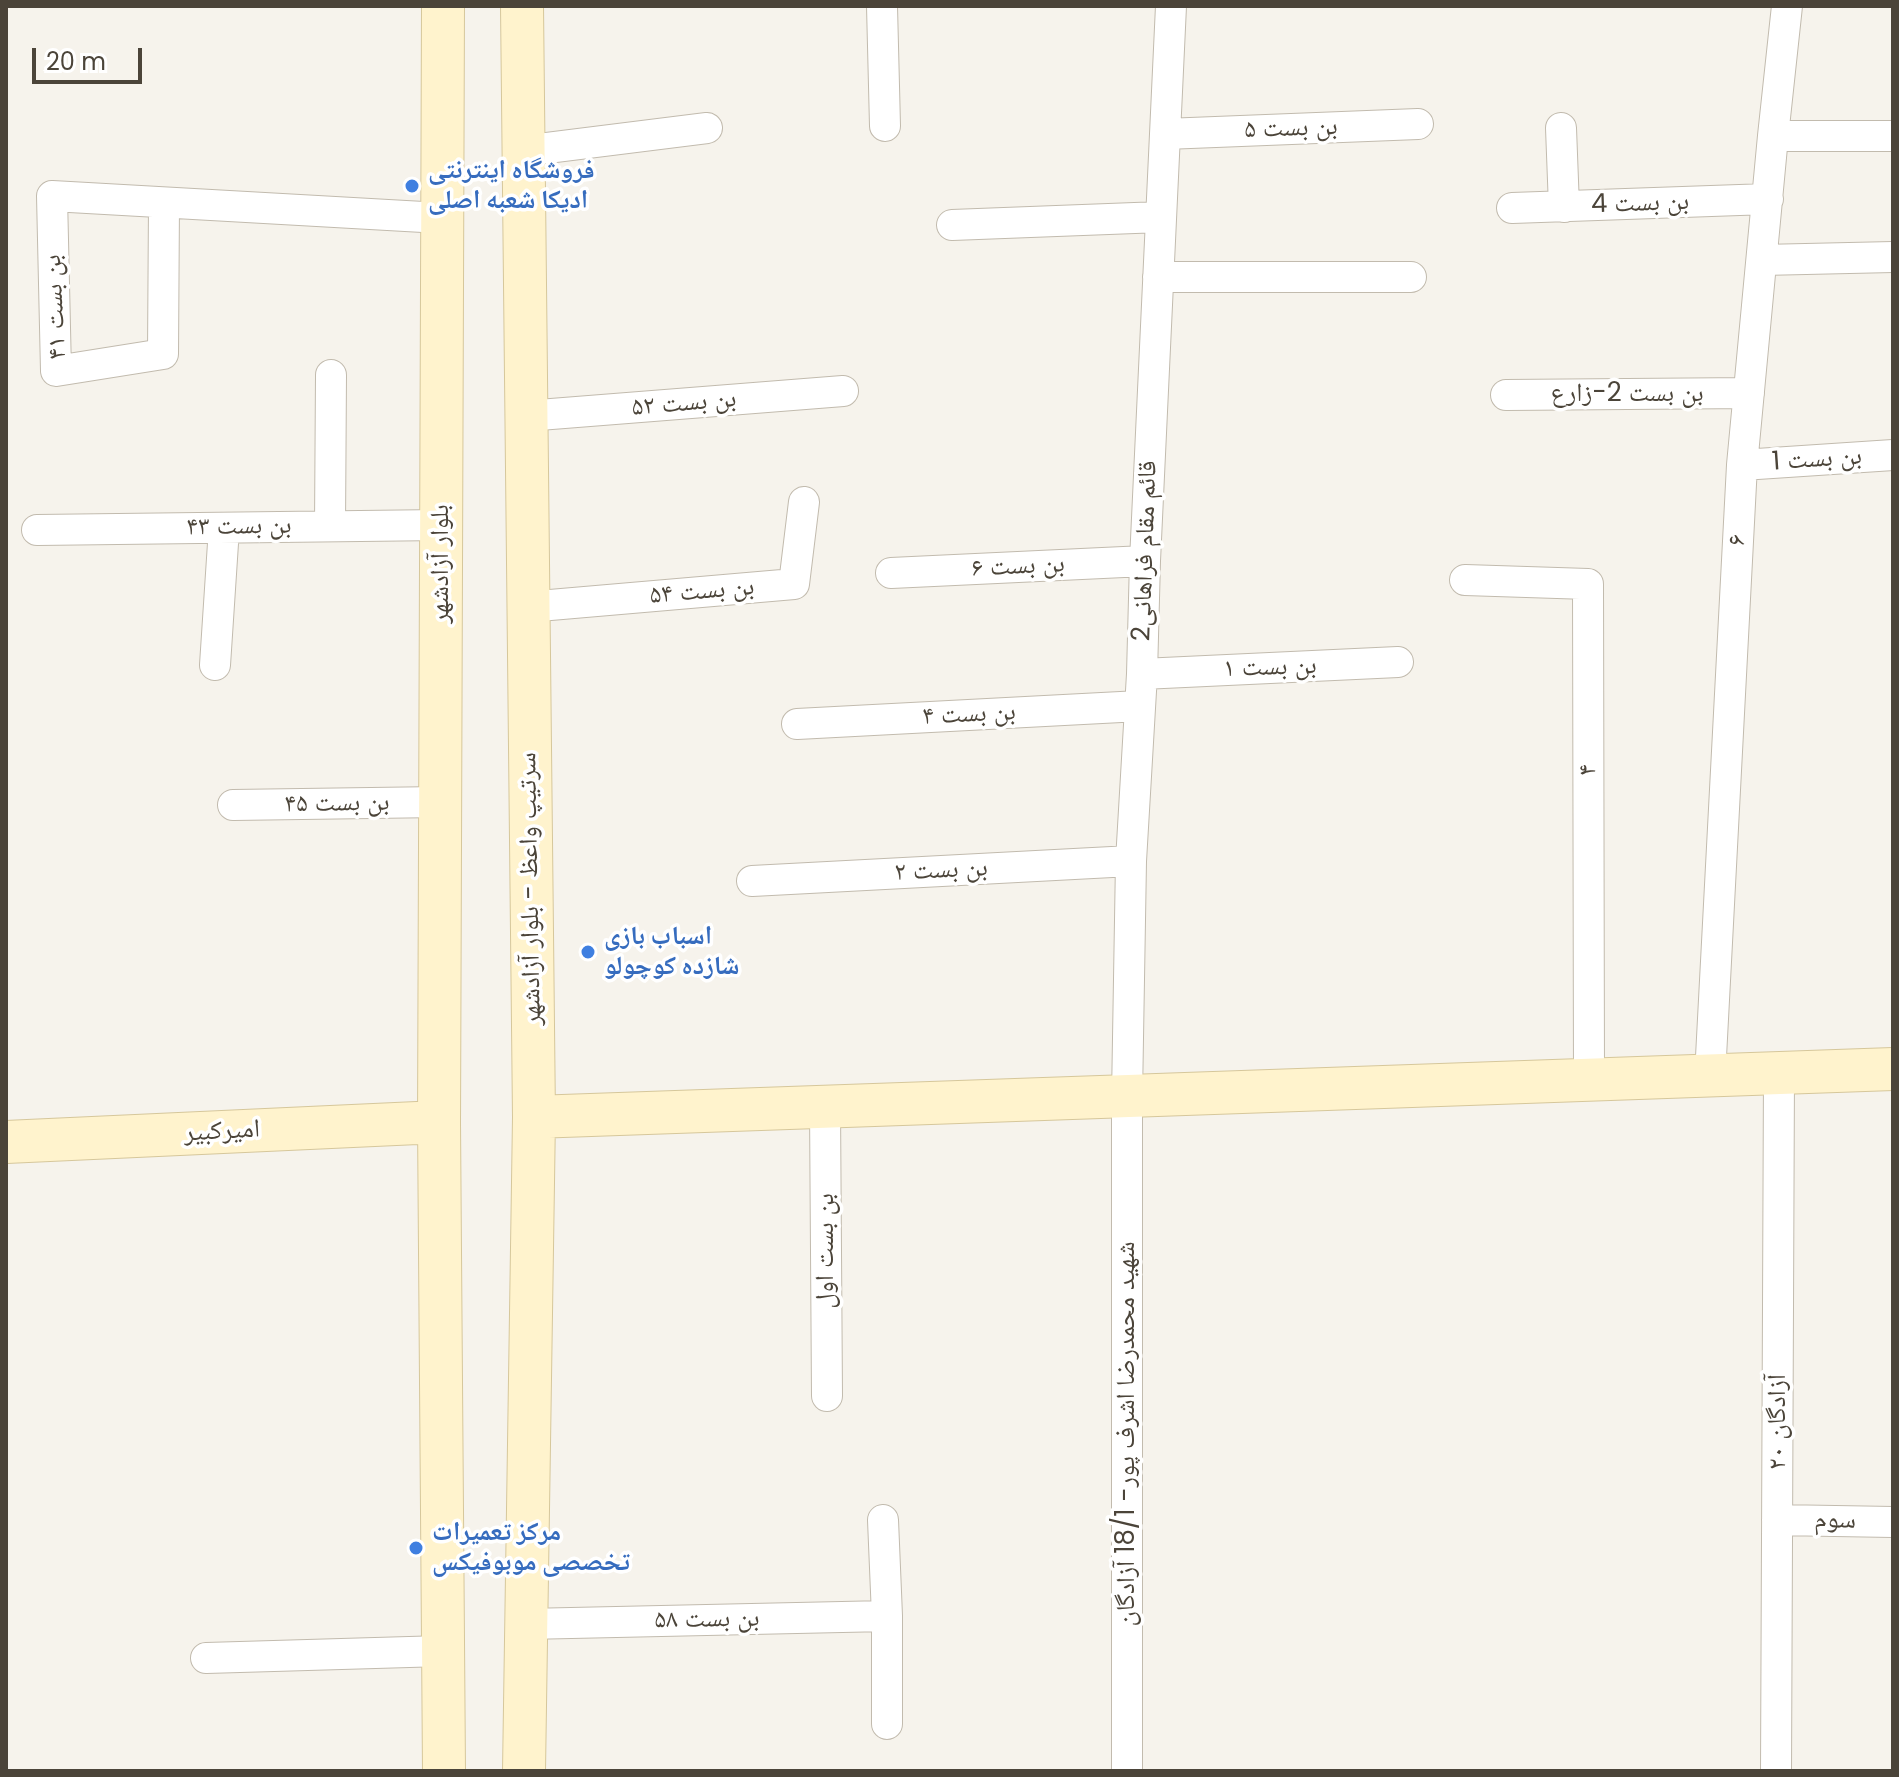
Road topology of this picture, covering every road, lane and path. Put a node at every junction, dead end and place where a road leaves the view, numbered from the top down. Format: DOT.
graph roads {
  1 [pos="443,6"];
  2 [pos="522,6"];
  3 [pos="882,6"];
  4 [pos="1171,6"];
  5 [pos="1787,6"];
  6 [pos="1418,124"];
  7 [pos="885,126"];
  8 [pos="707,128"];
  9 [pos="1561,128"];
  10 [pos="1165,134"];
  11 [pos="1773,136"];
  12 [pos="1893,136"];
  13 [pos="523,151"];
  14 [pos="1768,199"];
  15 [pos="164,203"];
  16 [pos="1564,207"];
  17 [pos="1512,208"];
  18 [pos="1161,217"];
  19 [pos="441,218"];
  20 [pos="952,225"];
  21 [pos="1893,257"];
  22 [pos="1762,260"];
  23 [pos="1158,277"];
  24 [pos="1411,277"];
  25 [pos="331,375"];
  26 [pos="843,391"];
  27 [pos="1749,393"];
  28 [pos="1506,395"];
  29 [pos="526,416"];
  30 [pos="1893,455"];
  31 [pos="1742,465"];
  32 [pos="804,502"];
  33 [pos="441,525"];
  34 [pos="330,526"];
  35 [pos="224,528"];
  36 [pos="37,530"];
  37 [pos="1145,561"];
  38 [pos="891,573"];
  39 [pos="1465,580"];
  40 [pos="527,607"];
  41 [pos="1398,662"];
  42 [pos="215,665"];
  43 [pos="1142,674"];
  44 [pos="1140,706"];
  45 [pos="797,724"];
  46 [pos="440,802"];
  47 [pos="233,805"];
  48 [pos="1131,861"];
  49 [pos="752,881"];
  50 [pos="1893,1069"];
  51 [pos="1779,1073"];
  52 [pos="1710,1076"];
  53 [pos="1589,1080"];
  54 [pos="1127,1097"];
  55 [pos="825,1107"];
  56 [pos="534,1117"];
  57 [pos="439,1122"];
  58 [pos="6,1142"];
  59 [pos="827,1396"];
  60 [pos="883,1520"];
  61 [pos="1777,1520"];
  62 [pos="1893,1522"];
  63 [pos="887,1616"];
  64 [pos="526,1624"];
  65 [pos="443,1651"];
  66 [pos="206,1658"];
  67 [pos="887,1724"];
  68 [pos="444,1771"];
  69 [pos="524,1771"];
  70 [pos="1127,1771"];
  71 [pos="1776,1771"];
  1 -- 19 [label="main road, بلوار آزادشهر"];
  2 -- 13 [label="main road, سرتیپ واعظ - بلوار آزادشهر"];
  3 -- 7 [label="street"];
  4 -- 10 [label="street, 2قائم مقام فراهانی"];
  5 -- 11 [label="street, ۶"];
  6 -- 10 [label="street, بن بست ۵"];
  8 -- 13 [label="street"];
  9 -- 16 [label="street"];
  10 -- 18 [label="street, 2قائم مقام فراهانی"];
  11 -- 12 [label="street"];
  11 -- 14 [label="street, ۶"];
  13 -- 29 [label="main road, سرتیپ واعظ - بلوار آزادشهر"];
  14 -- 16 [label="street, بن بست 4"];
  14 -- 22 [label="street, ۶"];
  15 -- 15 [label="street, بن بست ۴۱"];
  15 -- 19 [label="street, بن بست ۴۱"];
  16 -- 17 [label="street, بن بست 4"];
  18 -- 20 [label="street"];
  18 -- 23 [label="street, 2قائم مقام فراهانی"];
  19 -- 33 [label="main road, بلوار آزادشهر"];
  21 -- 22 [label="street"];
  22 -- 27 [label="street, ۶"];
  23 -- 24 [label="street"];
  23 -- 37 [label="street, 2قائم مقام فراهانی"];
  25 -- 34 [label="street"];
  26 -- 29 [label="street, بن بست ۵۲"];
  27 -- 28 [label="street, بن بست 2-زارع"];
  27 -- 31 [label="street, ۶"];
  29 -- 40 [label="main road, سرتیپ واعظ - بلوار آزادشهر"];
  30 -- 31 [label="street, بن بست 1"];
  31 -- 52 [label="street, ۶"];
  32 -- 40 [label="street, بن بست ۵۴"];
  33 -- 34 [label="street, بن بست ۴۳"];
  33 -- 46 [label="main road, بلوار آزادشهر"];
  34 -- 35 [label="street, بن بست ۴۳"];
  35 -- 36 [label="street, بن بست ۴۳"];
  35 -- 42 [label="street"];
  37 -- 38 [label="street, بن بست ۶"];
  37 -- 43 [label="street, 2قائم مقام فراهانی"];
  39 -- 53 [label="street, ۴"];
  40 -- 56 [label="main road, سرتیپ واعظ - بلوار آزادشهر"];
  41 -- 43 [label="street, بن بست ۱"];
  43 -- 44 [label="street, 2قائم مقام فراهانی"];
  44 -- 45 [label="street, بن بست ۴"];
  44 -- 48 [label="street, 2قائم مقام فراهانی"];
  46 -- 47 [label="street, بن بست ۴۵"];
  46 -- 57 [label="main road, بلوار آزادشهر"];
  48 -- 49 [label="street, بن بست ۲"];
  48 -- 54 [label="street, 2قائم مقام فراهانی"];
  50 -- 51 [label="main road"];
  51 -- 52 [label="main road"];
  51 -- 61 [label="street, ۲۰ آزادگان"];
  52 -- 53 [label="main road"];
  53 -- 54 [label="main road"];
  54 -- 55 [label="main road"];
  54 -- 70 [label="street, شهید محمدرضا اشرف پور- 18/1 آزادگان"];
  55 -- 56 [label="main road"];
  55 -- 59 [label="street, بن بست اول"];
  56 -- 64 [label="main road, سرتیپ واعظ - بلوار آزادشهر"];
  57 -- 58 [label="main road, امیرکبیر"];
  57 -- 65 [label="main road"];
  60 -- 63 [label="street"];
  61 -- 62 [label="street, سوم"];
  61 -- 71 [label="street, ۲۰ آزادگان"];
  63 -- 64 [label="street, بن بست ۵۸"];
  63 -- 67 [label="street"];
  64 -- 69 [label="main road, سرتیپ واعظ - بلوار آزادشهر"];
  65 -- 66 [label="street"];
  65 -- 68 [label="main road"];
}
